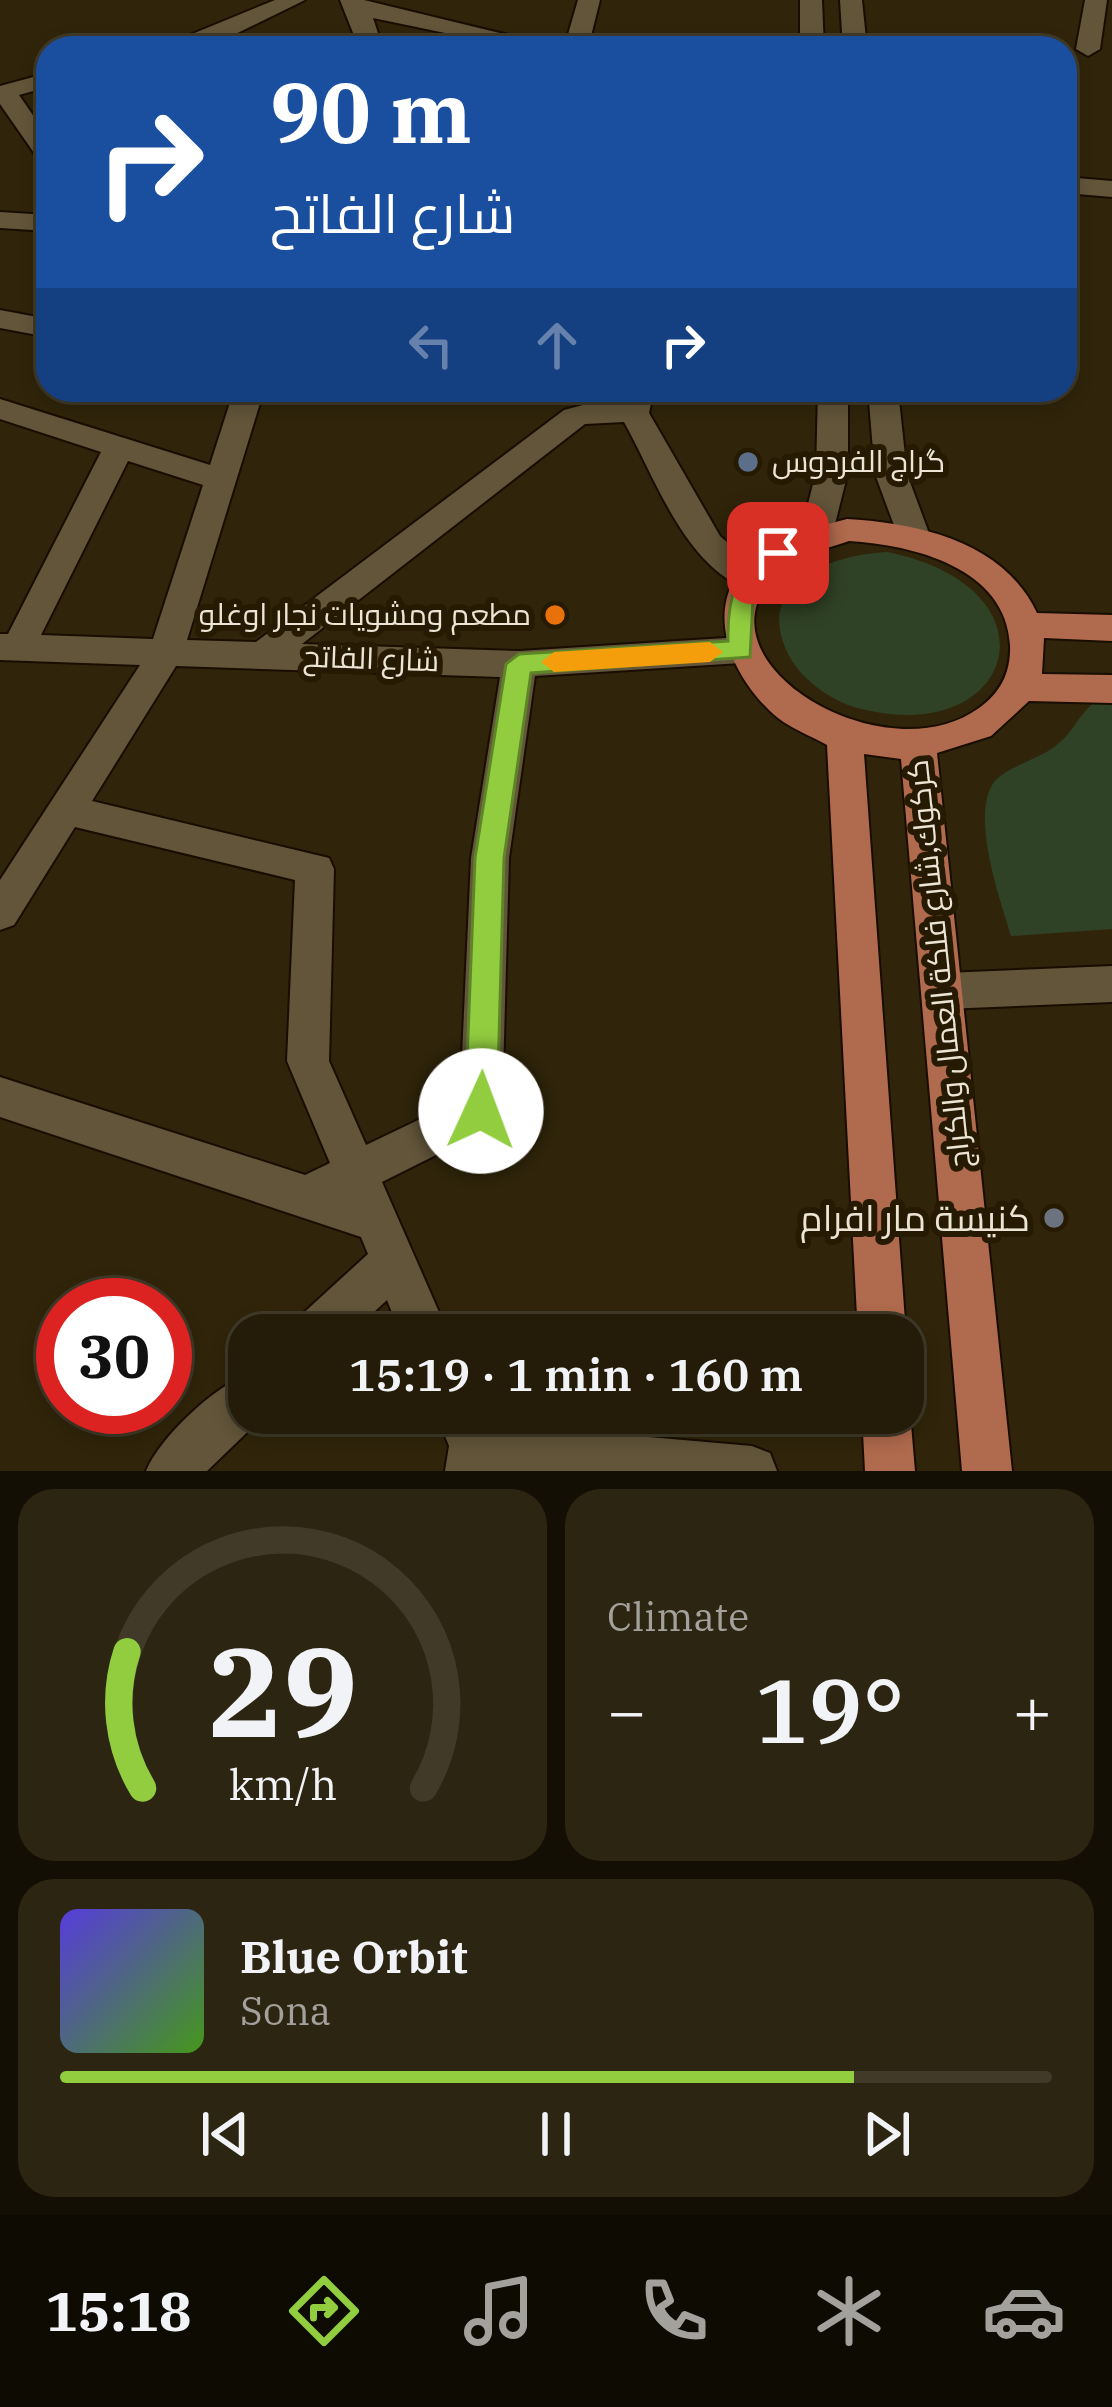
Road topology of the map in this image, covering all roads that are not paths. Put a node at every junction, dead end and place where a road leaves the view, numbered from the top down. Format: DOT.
graph roads {
  1 [pos="294,0"];
  2 [pos="589,0"];
  3 [pos="811,0"];
  4 [pos="850,0"];
  5 [pos="1096,0"];
  6 [pos="355,4"];
  7 [pos="214,36"];
  8 [pos="367,36"];
  9 [pos="497,36"];
  10 [pos="579,36"];
  11 [pos="812,36"];
  12 [pos="854,36"];
  13 [pos="1088,49"];
  14 [pos="36,83"];
  15 [pos="2,92"];
  16 [pos="36,139"];
  17 [pos="1077,185"];
  18 [pos="1112,189"];
  19 [pos="0,220"];
  20 [pos="36,222"];
  21 [pos="0,319"];
  22 [pos="36,326"];
  23 [pos="245,402"];
  24 [pos="632,402"];
  25 [pos="637,402"];
  26 [pos="832,402"];
  27 [pos="884,402"];
  28 [pos="0,410"];
  29 [pos="118,447"];
  30 [pos="221,480"];
  31 [pos="816,536"];
  32 [pos="914,536"];
  33 [pos="751,578"];
  34 [pos="1024,626"];
  35 [pos="1112,628"];
  36 [pos="9,648"];
  37 [pos="741,650"];
  38 [pos="166,653"];
  39 [pos="262,656"];
  40 [pos="519,664"];
  41 [pos="1020,687"];
  42 [pos="1112,689"];
  43 [pos="845,737"];
  44 [pos="918,745"];
  45 [pos="66,810"];
  46 [pos="0,913"];
  47 [pos="1112,985"];
  48 [pos="944,991"];
  49 [pos="0,1097"];
  50 [pos="356,1174"];
  51 [pos="307,1197"];
  52 [pos="384,1241"];
  53 [pos="330,1314"];
  54 [pos="416,1314"];
  55 [pos="880,1314"];
  56 [pos="228,1417"];
  57 [pos="887,1434"];
  58 [pos="468,1443"];
  59 [pos="171,1471"];
  60 [pos="752,1471"];
  61 [pos="890,1471"];
  62 [pos="987,1471"];
  1 -- 7 [label="street"];
  2 -- 10 [label="street"];
  3 -- 11 [label="street"];
  4 -- 12 [label="street"];
  5 -- 13 [label="street"];
  6 -- 8 [label="street"];
  6 -- 9 [label="street"];
  14 -- 15 [label="street"];
  15 -- 16 [label="street"];
  17 -- 18 [label="street"];
  19 -- 20 [label="street"];
  21 -- 22 [label="street"];
  23 -- 30 [label="street"];
  24 -- 39 [label="street"];
  25 -- 33 [label="street"];
  26 -- 31 [label="street"];
  27 -- 32 [label="street"];
  28 -- 29 [label="street"];
  29 -- 30 [label="street"];
  29 -- 36 [label="street"];
  30 -- 38 [label="street"];
  31 -- 32 [label="main road"];
  31 -- 33 [label="main road"];
  32 -- 34 [label="main road"];
  33 -- 37 [label="main road"];
  34 -- 35 [label="main road"];
  34 -- 41 [label="main road"];
  36 -- 38 [label="street, شارع الفاتح"];
  37 -- 40 [label="street, شارع الفاتح"];
  37 -- 43 [label="main road"];
  38 -- 39 [label="street, شارع الفاتح"];
  38 -- 45 [label="street"];
  39 -- 40 [label="street, شارع الفاتح"];
  40 -- 50 [label="street"];
  41 -- 42 [label="main road"];
  41 -- 44 [label="main road"];
  43 -- 44 [label="main road"];
  43 -- 55 [label="main road"];
  44 -- 48 [label="main road, كركوك,شارع فلكة العمال والكراج"];
  45 -- 46 [label="street"];
  45 -- 50 [label="street"];
  47 -- 48 [label="street"];
  48 -- 62 [label="main road, كركوك,شارع فلكة العمال والكراج"];
  49 -- 51 [label="street"];
  50 -- 51 [label="street"];
  50 -- 52 [label="street"];
  51 -- 52 [label="street"];
  52 -- 53 [label="street"];
  52 -- 54 [label="street"];
  56 -- 59 [label="street"];
  57 -- 61 [label="main road"];
  58 -- 60 [label="street"];
}
